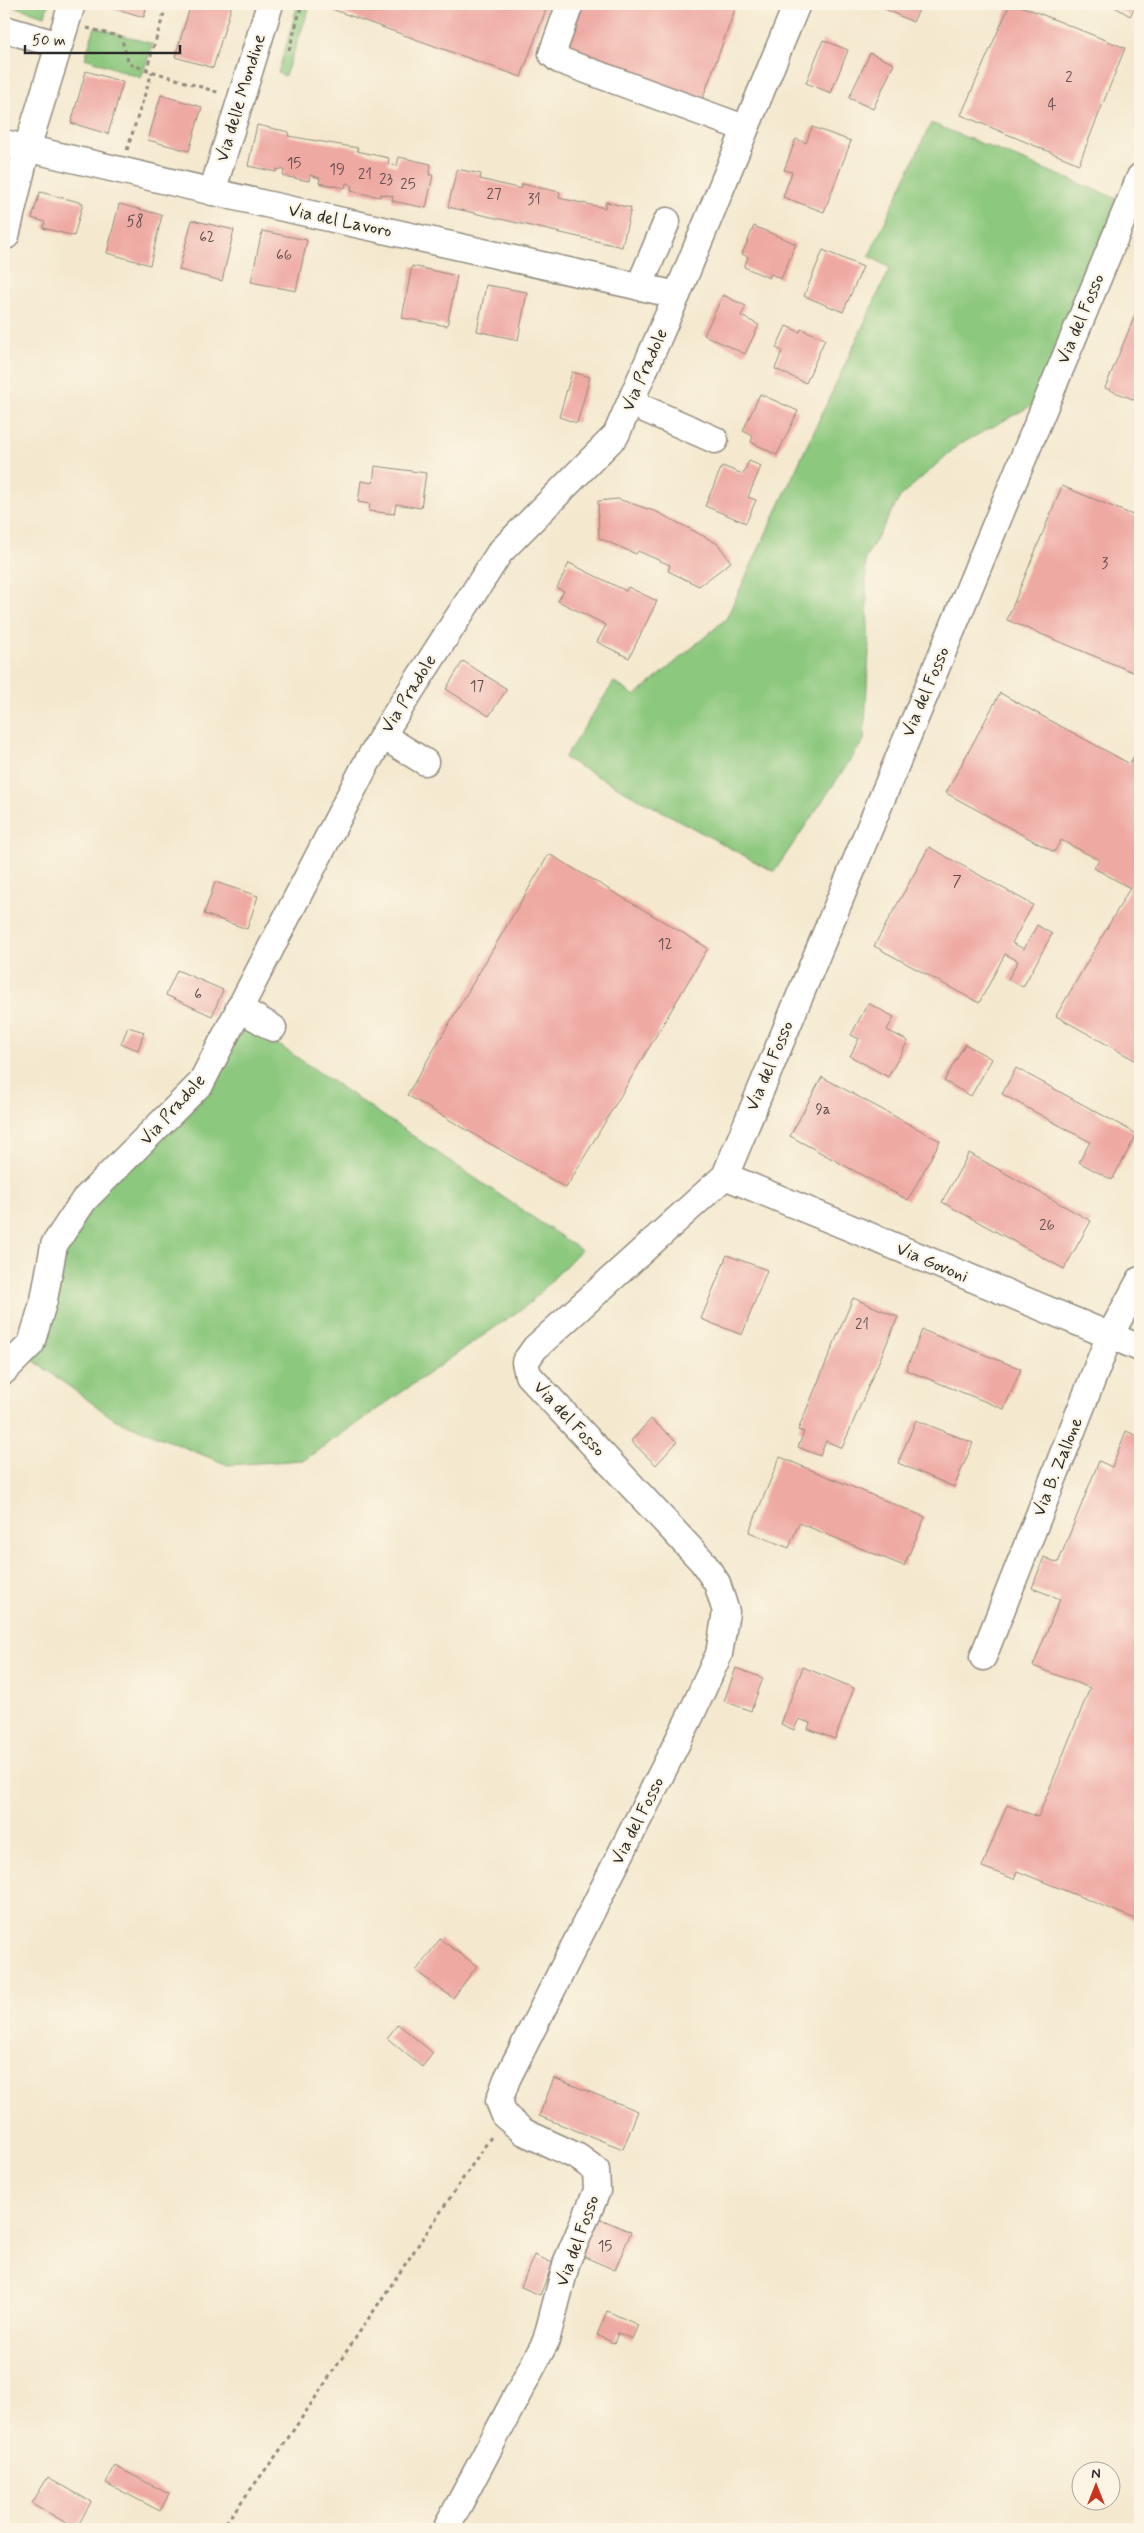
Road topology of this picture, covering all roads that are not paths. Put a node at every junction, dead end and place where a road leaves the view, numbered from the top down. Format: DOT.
graph roads {
  1 [pos="270,4"];
  2 [pos="570,4"];
  3 [pos="797,4"];
  4 [pos="66,24"];
  5 [pos="4,28"];
  6 [pos="744,128"];
  7 [pos="16,146"];
  8 [pos="1140,177"];
  9 [pos="212,192"];
  10 [pos="667,221"];
  11 [pos="6,236"];
  12 [pos="639,287"];
  13 [pos="677,295"];
  14 [pos="631,403"];
  15 [pos="715,440"];
  16 [pos="383,736"];
  17 [pos="426,762"];
  18 [pos="239,1008"];
  19 [pos="273,1028"];
  20 [pos="724,1176"];
  21 [pos="1140,1280"];
  22 [pos="1109,1337"];
  23 [pos="1140,1348"];
  24 [pos="4,1371"];
  25 [pos="982,1657"];
  26 [pos="446,2529"];
  1 -- 9 [label="street, Via delle Mondine"];
  2 -- 6 [label="street"];
  3 -- 6 [label="street, Via Pradole"];
  4 -- 5 [label="street"];
  4 -- 7 [label="street"];
  6 -- 13 [label="street, Via Pradole"];
  7 -- 9 [label="street, Via del Lavoro"];
  7 -- 11 [label="street"];
  8 -- 20 [label="street, Via del Fosso"];
  9 -- 12 [label="street, Via del Lavoro"];
  10 -- 12 [label="street"];
  12 -- 13 [label="street, Via del Lavoro"];
  13 -- 14 [label="street, Via Pradole"];
  14 -- 15 [label="street"];
  14 -- 16 [label="street, Via Pradole"];
  16 -- 17 [label="street"];
  16 -- 18 [label="street, Via Pradole"];
  18 -- 19 [label="street"];
  18 -- 24 [label="street, Via Pradole"];
  20 -- 22 [label="street, Via Govoni"];
  20 -- 26 [label="street, Via del Fosso"];
  21 -- 22 [label="street, Via B. Zallone"];
  22 -- 23 [label="street, Via Govoni"];
  22 -- 25 [label="street, Via B. Zallone"];
}
